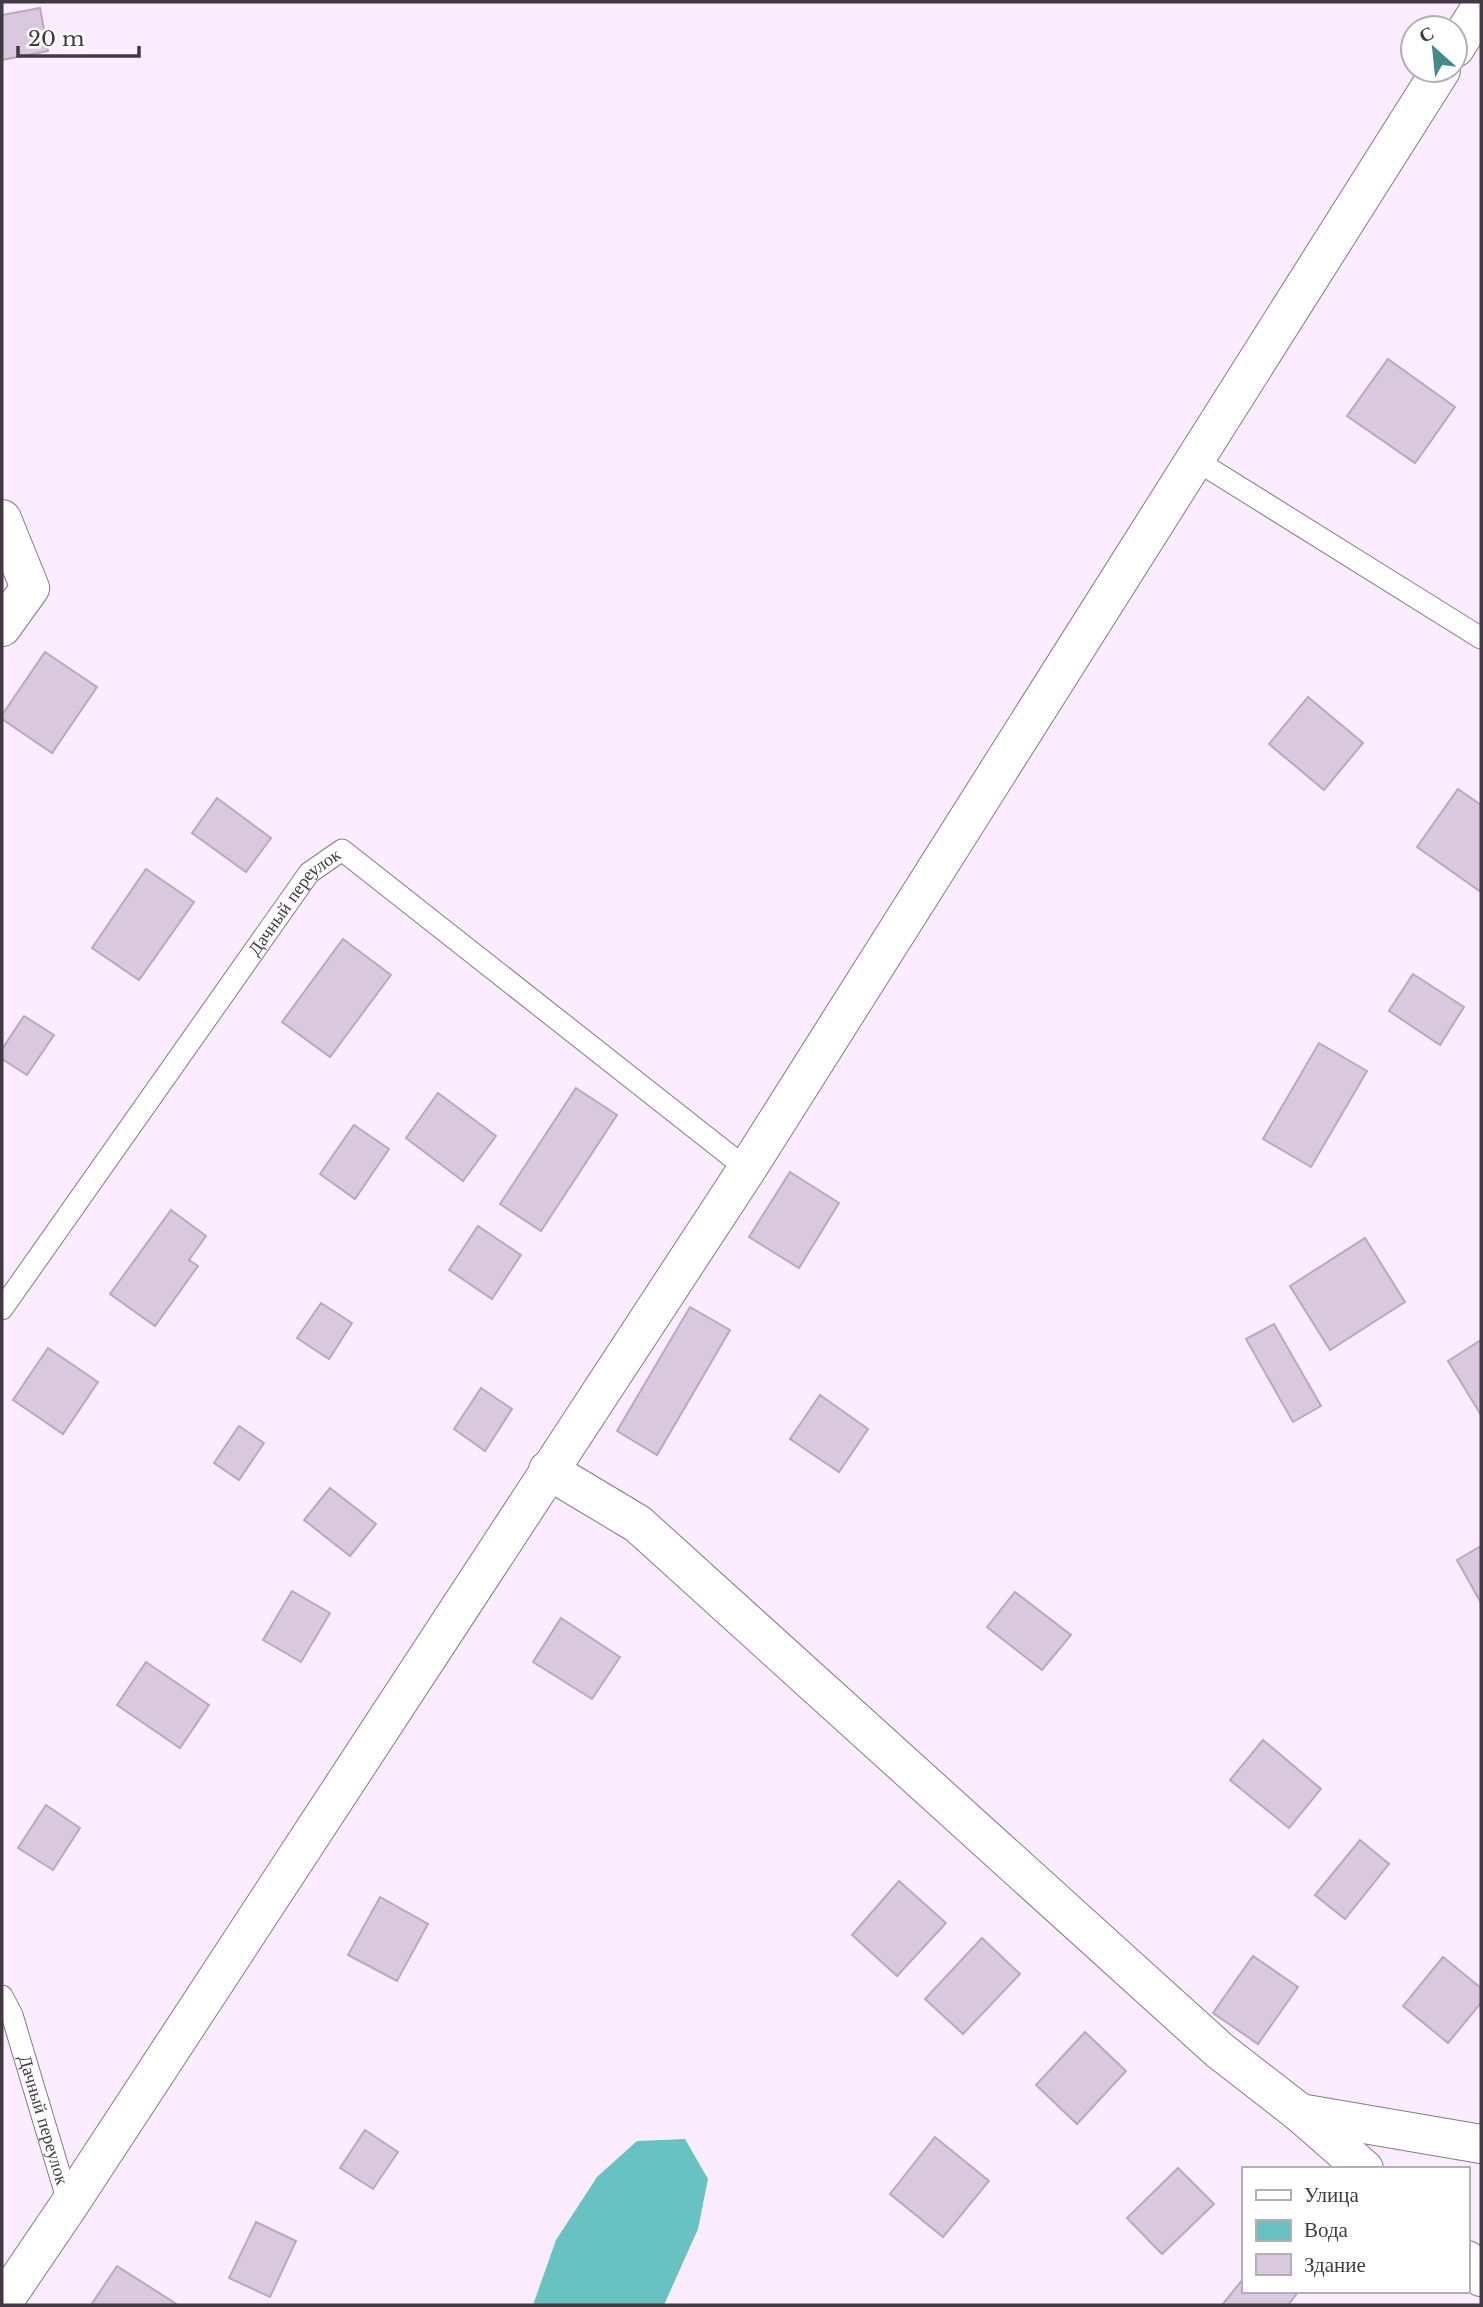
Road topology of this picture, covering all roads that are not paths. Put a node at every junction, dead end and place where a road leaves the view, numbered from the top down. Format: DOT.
graph roads {
  1 [pos="1481,7"];
  2 [pos="1469,26"];
  3 [pos="1432,84"];
  4 [pos="1194,459"];
  5 [pos="2,519"];
  6 [pos="2,626"];
  7 [pos="1481,638"];
  8 [pos="747,1169"];
  9 [pos="2,1309"];
  10 [pos="548,1470"];
  11 [pos="2,1996"];
  12 [pos="1300,2113"];
  13 [pos="1481,2144"];
  14 [pos="1362,2167"];
  15 [pos="69,2205"];
  16 [pos="1469,2262"];
  17 [pos="1481,2277"];
  18 [pos="2,2304"];
  1 -- 2 [label="street"];
  3 -- 4 [label="street"];
  4 -- 7 [label="lane"];
  4 -- 8 [label="street"];
  5 -- 6 [label="street"];
  8 -- 9 [label="lane, Дачный переулок"];
  8 -- 10 [label="street"];
  10 -- 12 [label="street"];
  10 -- 15 [label="street"];
  11 -- 15 [label="lane, Дачный переулок"];
  12 -- 13 [label="street"];
  12 -- 14 [label="street"];
  15 -- 18 [label="street"];
  16 -- 17 [label="street"];
}
